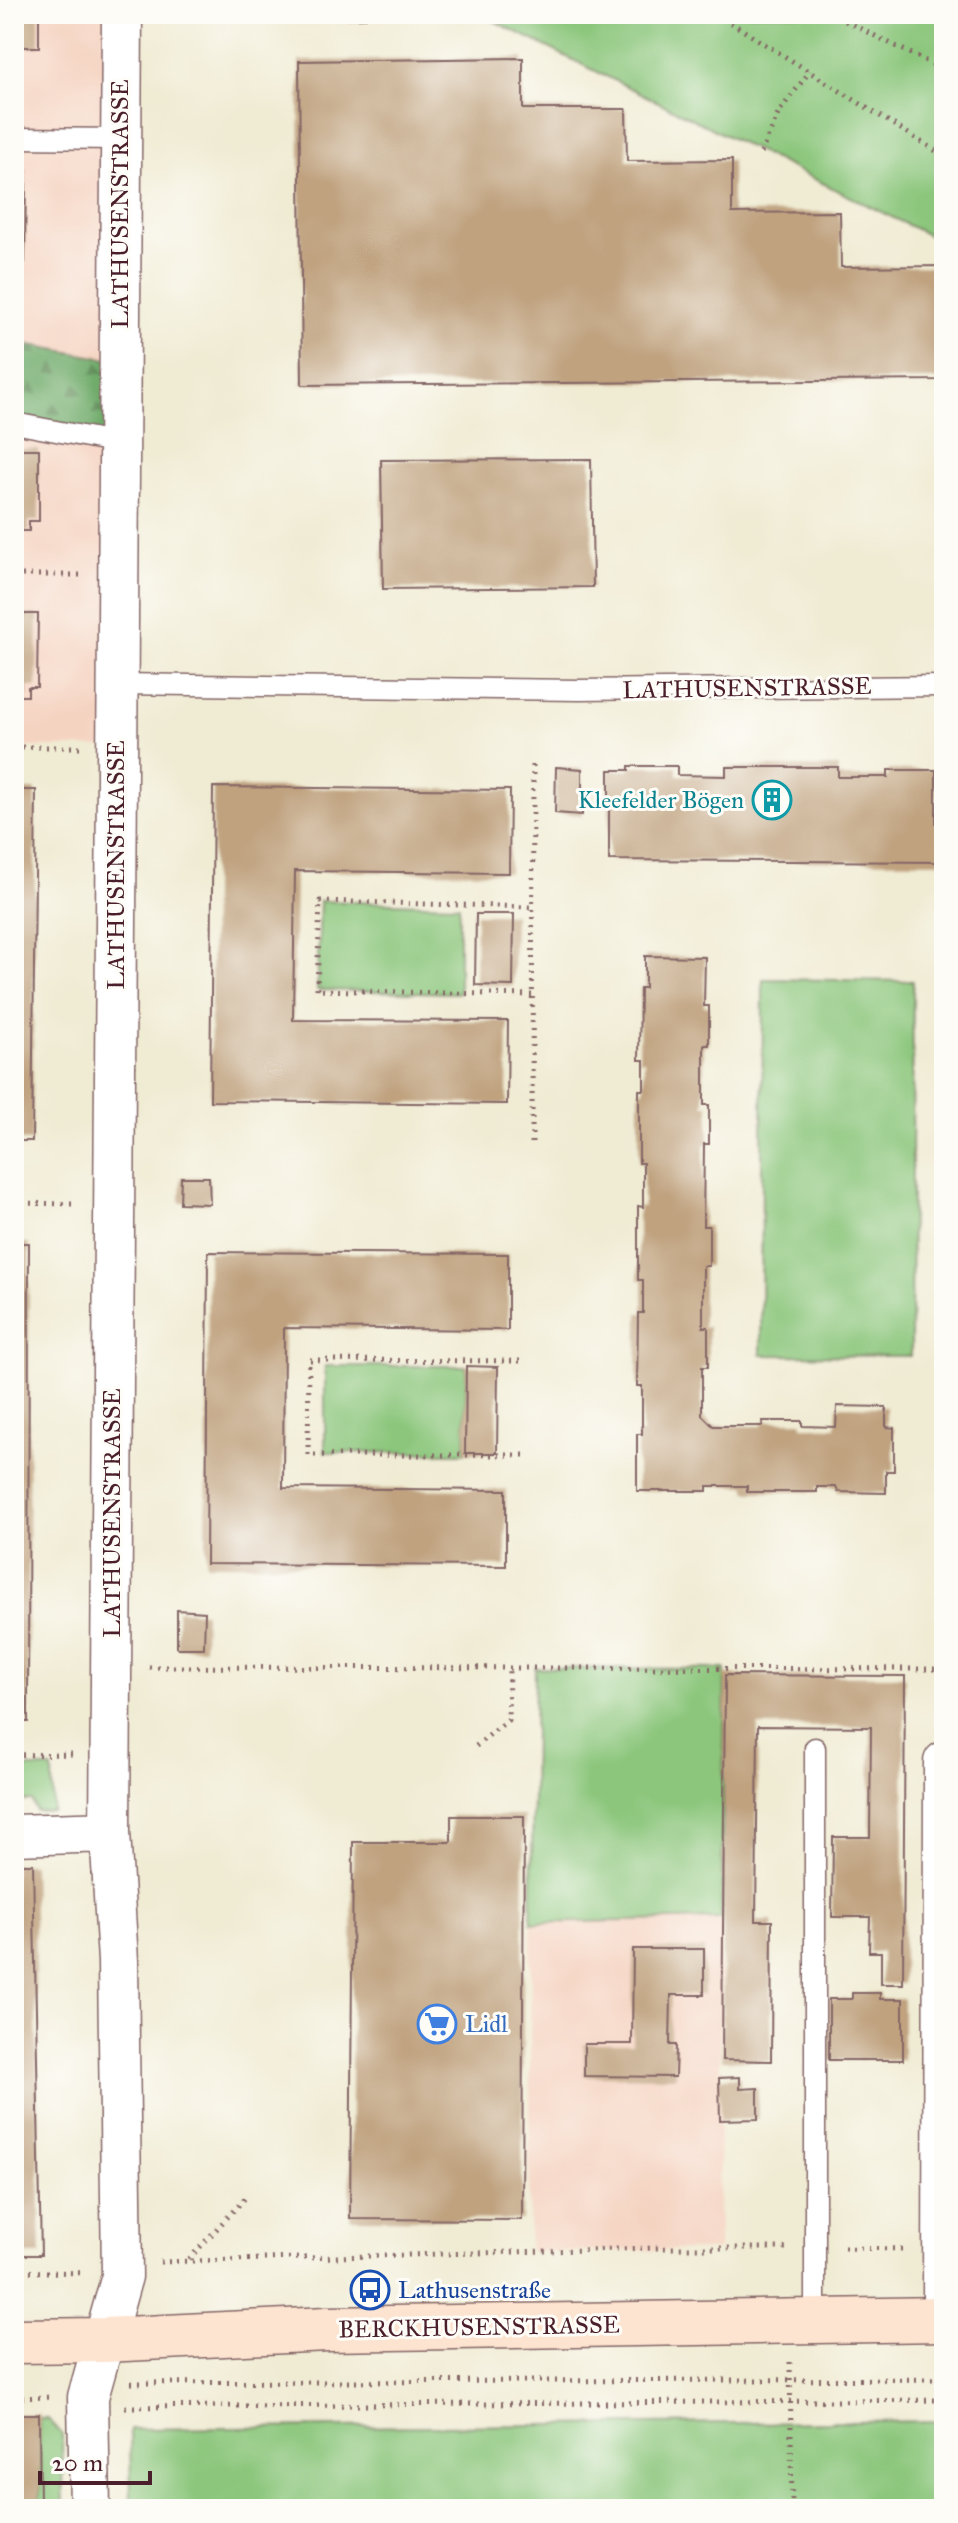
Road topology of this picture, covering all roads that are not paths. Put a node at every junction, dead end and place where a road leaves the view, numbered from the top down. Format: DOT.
graph roads {
  1 [pos="122,14"];
  2 [pos="14,138"];
  3 [pos="121,139"];
  4 [pos="14,423"];
  5 [pos="119,443"];
  6 [pos="117,684"];
  7 [pos="944,686"];
  8 [pos="815,1748"];
  9 [pos="944,1762"];
  10 [pos="110,1832"];
  11 [pos="14,1835"];
  12 [pos="943,2319"];
  13 [pos="815,2321"];
  14 [pos="105,2340"];
  15 [pos="14,2341"];
  16 [pos="90,2509"];
  1 -- 3 [label="street, LATHUSENSTRASSE"];
  2 -- 3 [label="lane"];
  3 -- 5 [label="street, LATHUSENSTRASSE"];
  4 -- 5 [label="lane"];
  5 -- 6 [label="street, LATHUSENSTRASSE"];
  6 -- 7 [label="lane, LATHUSENSTRASSE"];
  6 -- 10 [label="street, LATHUSENSTRASSE"];
  8 -- 13 [label="lane"];
  9 -- 12 [label="street"];
  10 -- 11 [label="street"];
  10 -- 14 [label="street, LATHUSENSTRASSE"];
  12 -- 13 [label="street, BERCKHUSENSTRASSE"];
  13 -- 14 [label="street, BERCKHUSENSTRASSE"];
  14 -- 15 [label="street, BERCKHUSENSTRASSE"];
  14 -- 16 [label="street, LATHUSENSTRASSE"];
}
